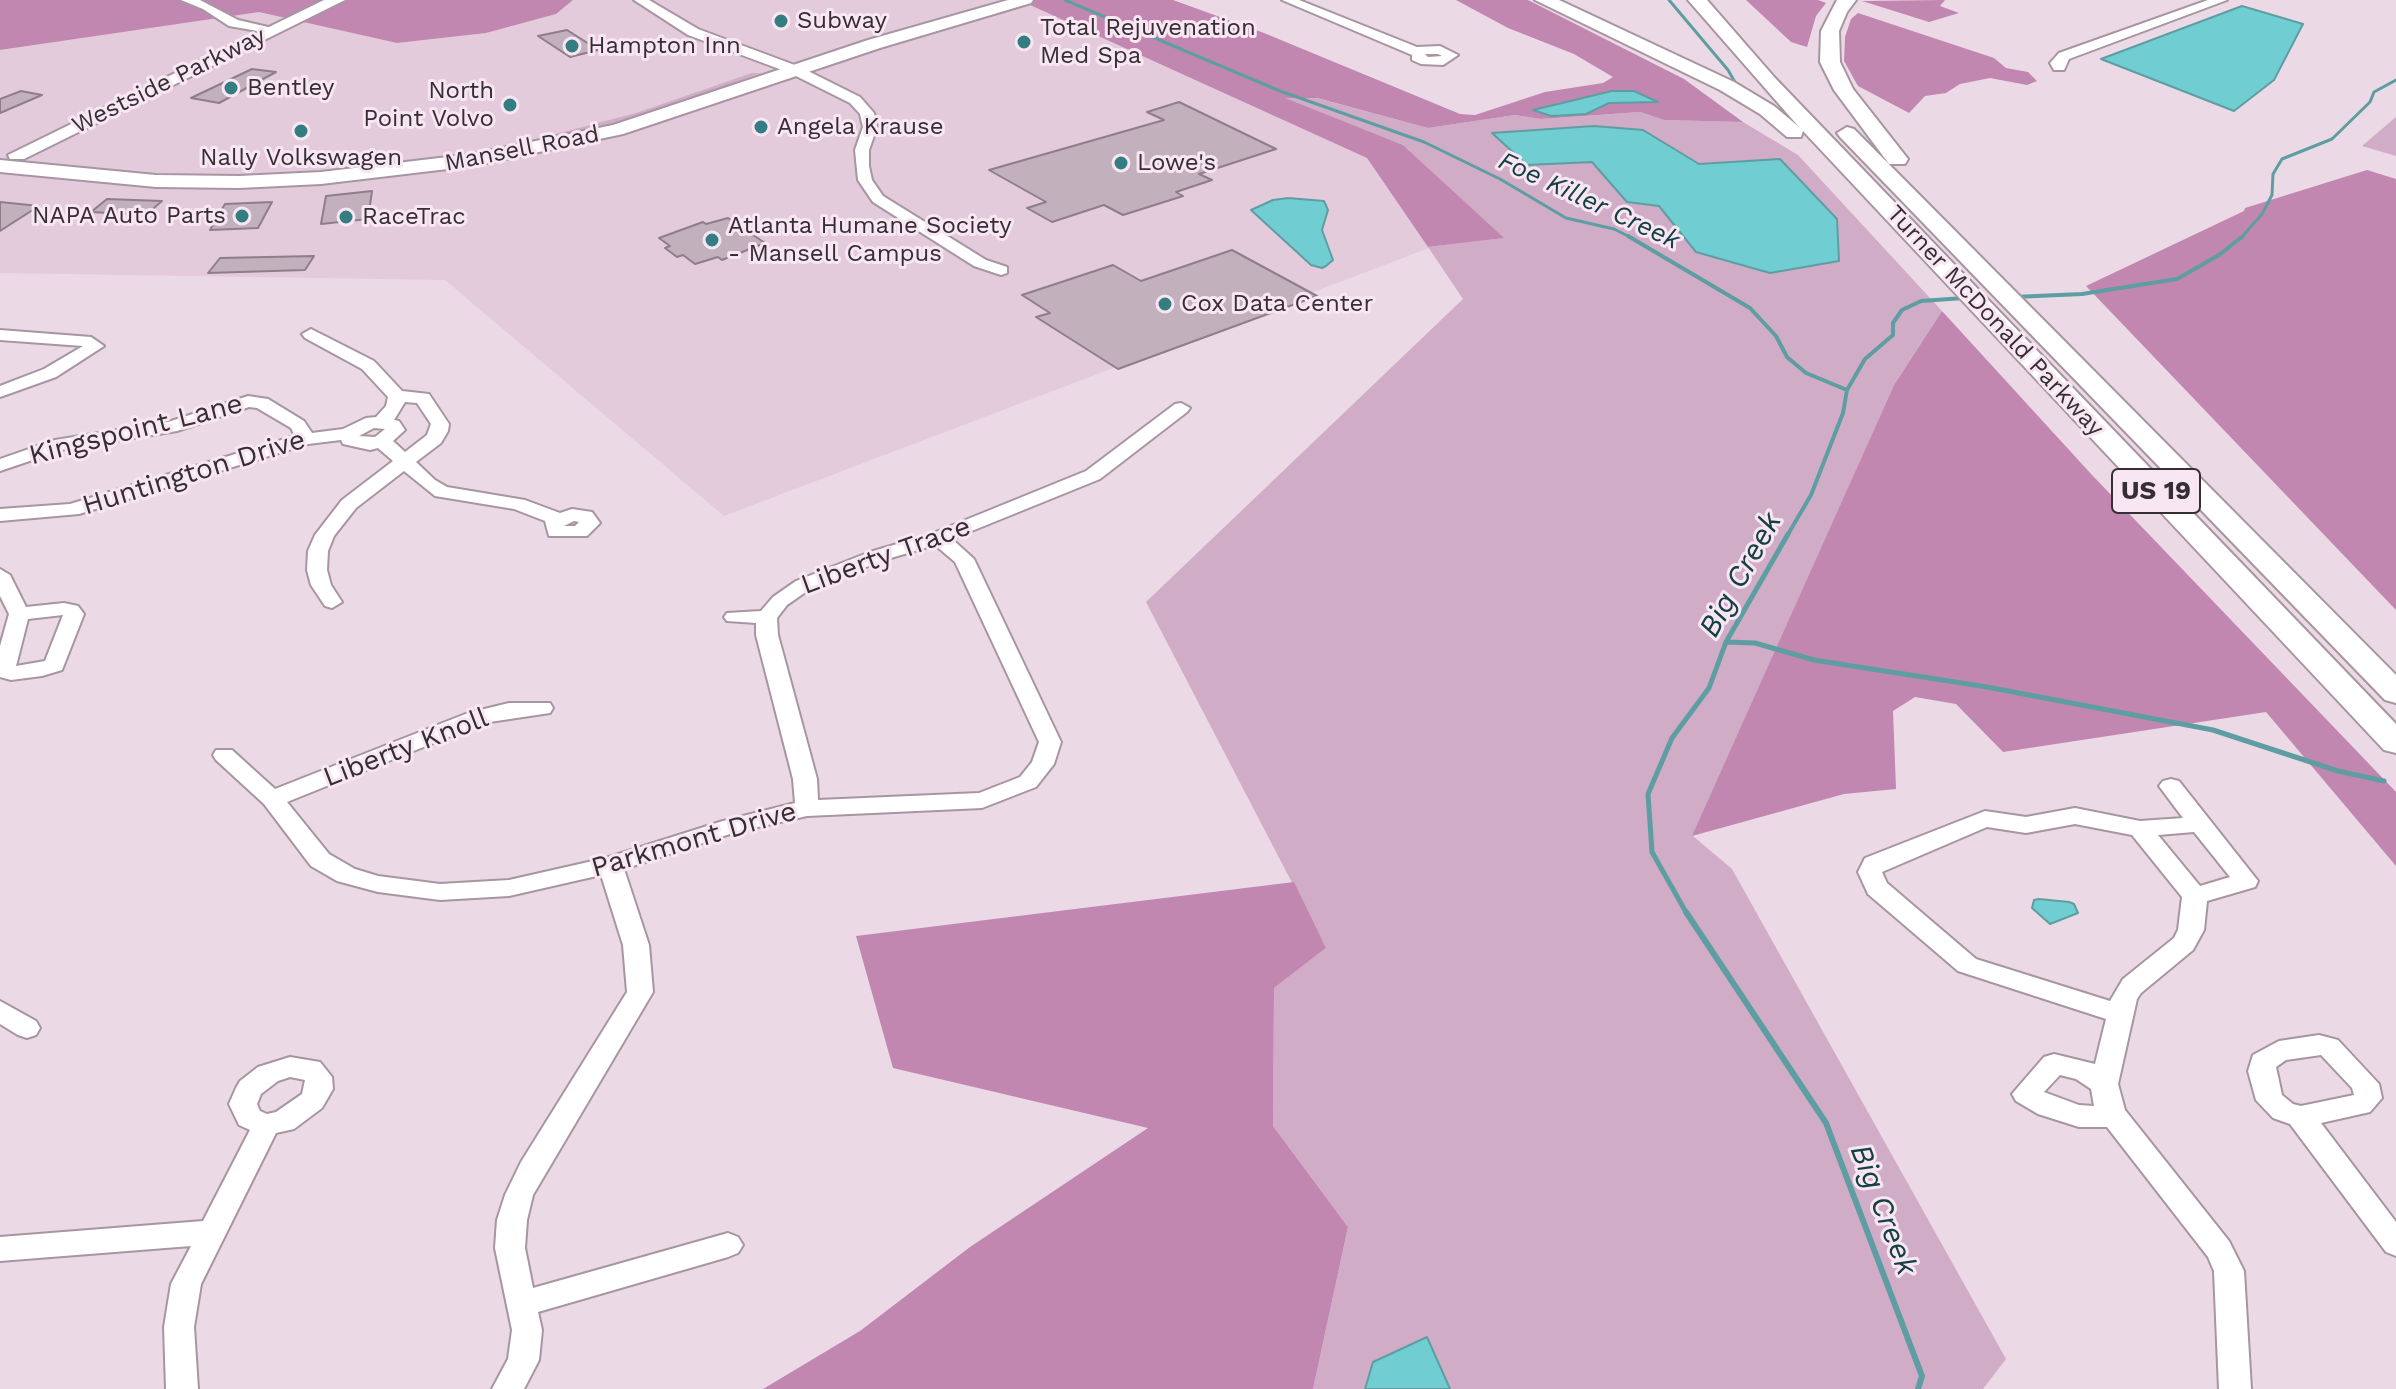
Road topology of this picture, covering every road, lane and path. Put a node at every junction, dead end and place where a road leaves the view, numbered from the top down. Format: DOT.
graph roads {
  1 [pos="187,0"];
  2 [pos="317,0"];
  3 [pos="337,0"];
  4 [pos="640,0"];
  5 [pos="979,0"];
  6 [pos="1288,0"];
  7 [pos="1304,0"];
  8 [pos="1544,0"];
  9 [pos="1697,0"];
  10 [pos="1722,0"];
  11 [pos="1847,0"];
  12 [pos="2212,0"];
  13 [pos="2221,0"];
  14 [pos="1017,2"];
  15 [pos="2194,8"];
  16 [pos="267,29"];
  17 [pos="776,63"];
  18 [pos="2059,67"];
  19 [pos="795,70"];
  20 [pos="1794,80"];
  21 [pos="823,83"];
  22 [pos="757,84"];
  23 [pos="1828,114"];
  24 [pos="3,157"];
  25 [pos="1887,207"];
  26 [pos="1951,239"];
  27 [pos="1001,270"];
  28 [pos="311,334"];
  29 [pos="0,335"];
  30 [pos="0,392"];
  31 [pos="397,396"];
  32 [pos="1181,408"];
  33 [pos="382,432"];
  34 [pos="306,439"];
  35 [pos="405,462"];
  36 [pos="0,465"];
  37 [pos="558,519"];
  38 [pos="4,521"];
  39 [pos="938,538"];
  40 [pos="0,575"];
  41 [pos="332,602"];
  42 [pos="19,614"];
  43 [pos="734,617"];
  44 [pos="767,617"];
  45 [pos="2396,693"];
  46 [pos="542,708"];
  47 [pos="2396,743"];
  48 [pos="224,755"];
  49 [pos="2171,786"];
  50 [pos="272,799"];
  51 [pos="807,808"];
  52 [pos="2200,824"];
  53 [pos="2140,829"];
  54 [pos="610,865"];
  55 [pos="2195,896"];
  56 [pos="0,1011"];
  57 [pos="2119,1014"];
  58 [pos="27,1028"];
  59 [pos="2104,1084"];
  60 [pos="2115,1117"];
  61 [pos="2300,1117"];
  62 [pos="266,1125"];
  63 [pos="211,1232"];
  64 [pos="2396,1244"];
  65 [pos="728,1245"];
  66 [pos="0,1249"];
  67 [pos="522,1304"];
  68 [pos="182,1389"];
  69 [pos="508,1389"];
  70 [pos="2235,1389"];
  1 -- 16 [label="street"];
  2 -- 16 [label="main road, Westside Parkway"];
  3 -- 16 [label="main road, Westside Parkway"];
  4 -- 17 [label="street"];
  5 -- 17 [label="main road, Mansell Road"];
  6 -- 7 [label="street"];
  8 -- 25 [label="highway"];
  9 -- 25 [label="highway, Turner McDonald Parkway / US 19"];
  10 -- 20 [label="highway"];
  11 -- 26 [label="highway"];
  12 -- 15 [label="street"];
  13 -- 15 [label="street"];
  14 -- 19 [label="main road, Mansell Road"];
  15 -- 18 [label="street"];
  16 -- 24 [label="main road, Westside Parkway"];
  17 -- 19 [label="street"];
  17 -- 24 [label="main road, Mansell Road"];
  19 -- 21 [label="street"];
  19 -- 22 [label="main road, Mansell Road"];
  21 -- 22 [label="main road"];
  21 -- 27 [label="street"];
  22 -- 24 [label="main road, Mansell Road"];
  23 -- 26 [label="highway, Turner McDonald Parkway / US 19"];
  25 -- 47 [label="highway, Turner McDonald Parkway / US 19"];
  26 -- 45 [label="highway, Turner McDonald Parkway / US 19"];
  28 -- 31 [label="street"];
  29 -- 30 [label="street"];
  31 -- 33 [label="street"];
  31 -- 35 [label="street"];
  32 -- 39 [label="street, Liberty Trace"];
  33 -- 34 [label="street, Huntington Drive"];
  33 -- 35 [label="street"];
  34 -- 36 [label="street, Kingspoint Lane"];
  34 -- 38 [label="street, Huntington Drive"];
  35 -- 37 [label="street"];
  35 -- 41 [label="street"];
  39 -- 44 [label="street, Liberty Trace"];
  39 -- 51 [label="street, Parkmont Drive"];
  40 -- 42 [label="street"];
  43 -- 44 [label="street"];
  44 -- 51 [label="street"];
  46 -- 50 [label="street, Liberty Knoll"];
  48 -- 50 [label="street, Parkmont Drive"];
  49 -- 52 [label="street"];
  50 -- 54 [label="street, Parkmont Drive"];
  51 -- 54 [label="street, Parkmont Drive"];
  52 -- 53 [label="street"];
  52 -- 55 [label="street"];
  53 -- 55 [label="street"];
  53 -- 57 [label="street"];
  54 -- 67 [label="street"];
  55 -- 57 [label="street"];
  56 -- 58 [label="street"];
  57 -- 59 [label="street"];
  59 -- 60 [label="street"];
  59 -- 60 [label="street"];
  60 -- 70 [label="street"];
  61 -- 64 [label="street"];
  62 -- 63 [label="street"];
  63 -- 66 [label="street"];
  63 -- 68 [label="street"];
  65 -- 67 [label="street"];
  67 -- 69 [label="street"];
}
